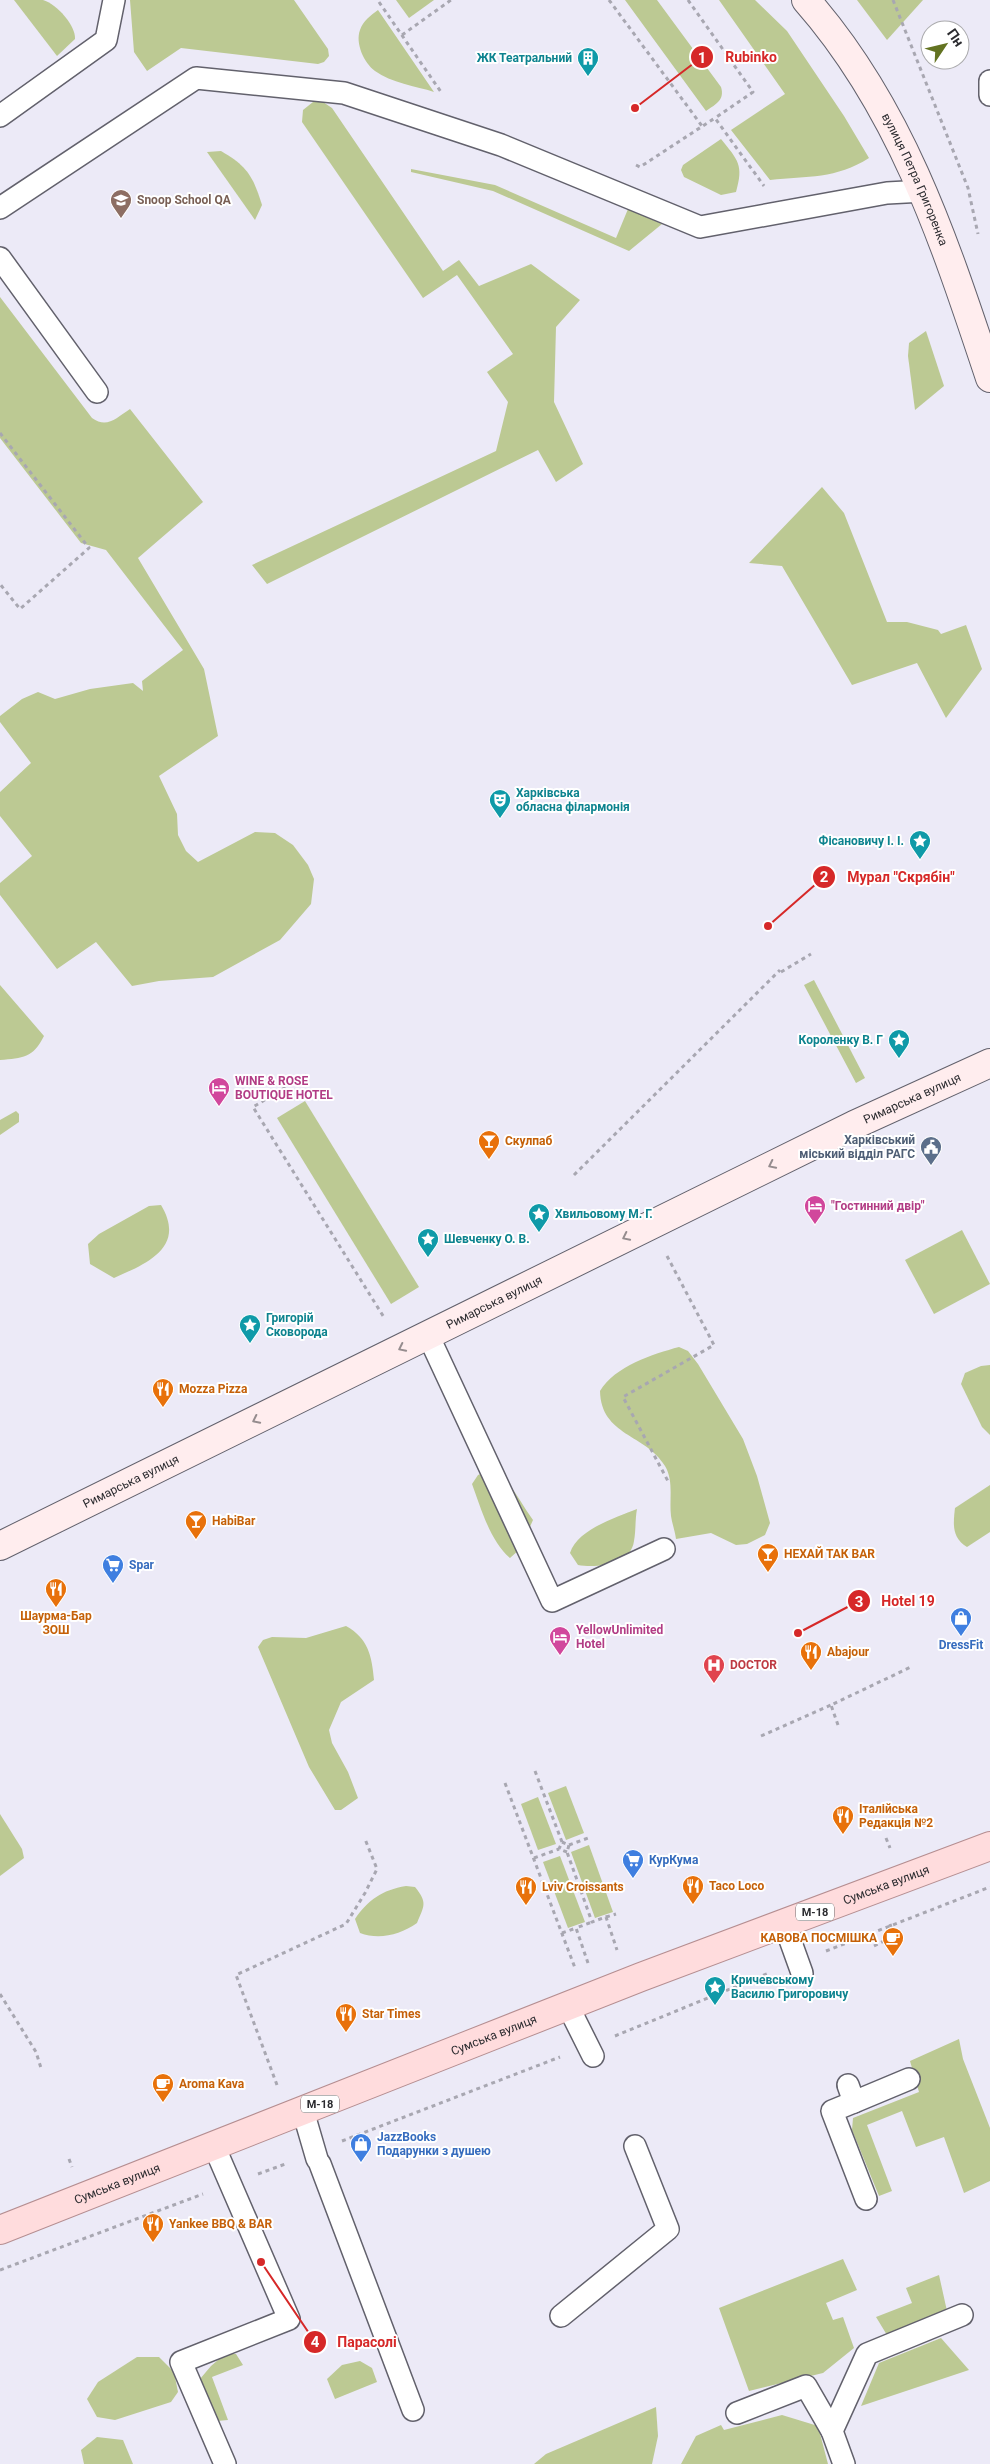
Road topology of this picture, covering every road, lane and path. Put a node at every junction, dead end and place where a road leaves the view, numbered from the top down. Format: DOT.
graph roads {
  1 [pos="114,0"];
  2 [pos="451,0"];
  3 [pos="609,0"];
  4 [pos="688,0"];
  5 [pos="806,0"];
  6 [pos="893,0"];
  7 [pos="378,2"];
  8 [pos="402,35"];
  9 [pos="990,81"];
  10 [pos="442,93"];
  11 [pos="990,95"];
  12 [pos="0,116"];
  13 [pos="715,118"];
  14 [pos="702,126"];
  15 [pos="631,163"];
  16 [pos="765,187"];
  17 [pos="924,191"];
  18 [pos="0,208"];
  19 [pos="978,236"];
  20 [pos="0,258"];
  21 [pos="990,378"];
  22 [pos="97,392"];
  23 [pos="0,433"];
  24 [pos="0,584"];
  25 [pos="811,954"];
  26 [pos="990,1063"];
  27 [pos="306,1075"];
  28 [pos="574,1175"];
  29 [pos="667,1256"];
  30 [pos="387,1322"];
  31 [pos="428,1335"];
  32 [pos="669,1483"];
  33 [pos="0,1546"];
  34 [pos="664,1549"];
  35 [pos="913,1666"];
  36 [pos="831,1705"];
  37 [pos="838,1725"];
  38 [pos="761,1736"];
  39 [pos="535,1771"];
  40 [pos="506,1783"];
  41 [pos="588,1838"];
  42 [pos="365,1839"];
  43 [pos="562,1842"];
  44 [pos="569,1845"];
  45 [pos="990,1846"];
  46 [pos="560,1849"];
  47 [pos="567,1852"];
  48 [pos="534,1858"];
  49 [pos="990,1887"];
  50 [pos="616,1914"];
  51 [pos="606,1917"];
  52 [pos="592,1922"];
  53 [pos="784,1924"];
  54 [pos="890,1924"];
  55 [pos="576,1928"];
  56 [pos="562,1933"];
  57 [pos="874,1946"];
  58 [pos="618,1951"];
  59 [pos="800,1968"];
  60 [pos="591,1971"];
  61 [pos="578,1976"];
  62 [pos="0,1994"];
  63 [pos="568,2006"];
  64 [pos="591,2051"];
  65 [pos="41,2068"];
  66 [pos="909,2079"];
  67 [pos="280,2092"];
  68 [pos="303,2111"];
  69 [pos="214,2146"];
  70 [pos="635,2146"];
  71 [pos="317,2158"];
  72 [pos="230,2184"];
  73 [pos="866,2199"];
  74 [pos="0,2230"];
  75 [pos="0,2270"];
  76 [pos="962,2315"];
  77 [pos="561,2316"];
  78 [pos="413,2410"];
  79 [pos="737,2413"];
  80 [pos="832,2431"];
  81 [pos="225,2464"];
  82 [pos="844,2464"];
  1 -- 12 [label="lane"];
  2 -- 8 [label="path"];
  3 -- 14 [label="path"];
  4 -- 13 [label="path"];
  5 -- 17 [label="street, вулиця Петра Григоренка"];
  6 -- 19 [label="path"];
  7 -- 8 [label="path"];
  8 -- 10 [label="path"];
  9 -- 11 [label="lane"];
  13 -- 14 [label="path"];
  13 -- 16 [label="path"];
  14 -- 15 [label="path"];
  17 -- 18 [label="lane"];
  17 -- 21 [label="street, вулиця Петра Григоренка"];
  20 -- 22 [label="lane"];
  23 -- 24 [label="path"];
  25 -- 28 [label="path"];
  26 -- 31 [label="street, Римарська вулиця, one-way"];
  27 -- 30 [label="path"];
  29 -- 32 [label="path"];
  31 -- 33 [label="street, Римарська вулиця, one-way"];
  31 -- 34 [label="lane"];
  35 -- 36 [label="path"];
  36 -- 37 [label="path"];
  36 -- 38 [label="path"];
  39 -- 43 [label="path"];
  40 -- 48 [label="path"];
  41 -- 44 [label="path"];
  42 -- 67 [label="path"];
  43 -- 44 [label="path"];
  43 -- 46 [label="path"];
  44 -- 47 [label="path"];
  45 -- 53 [label="main road, Сумська вулиця / М-18"];
  46 -- 47 [label="path"];
  46 -- 48 [label="path"];
  47 -- 52 [label="path"];
  48 -- 56 [label="path"];
  49 -- 54 [label="path"];
  50 -- 51 [label="path"];
  51 -- 52 [label="path"];
  51 -- 58 [label="path"];
  52 -- 55 [label="path"];
  53 -- 59 [label="lane"];
  53 -- 63 [label="main road, Сумська вулиця / М-18"];
  54 -- 57 [label="path"];
  54 -- 59 [label="path"];
  55 -- 56 [label="path"];
  55 -- 60 [label="path"];
  56 -- 61 [label="path"];
  59 -- 64 [label="path"];
  62 -- 65 [label="path"];
  63 -- 64 [label="lane"];
  63 -- 68 [label="main road, Сумська вулиця / М-18"];
  64 -- 71 [label="path"];
  66 -- 73 [label="lane"];
  68 -- 69 [label="main road, Сумська вулиця / М-18"];
  68 -- 71 [label="lane"];
  69 -- 72 [label="lane"];
  69 -- 74 [label="main road, Сумська вулиця / М-18"];
  70 -- 77 [label="lane"];
  71 -- 72 [label="path"];
  71 -- 78 [label="lane"];
  72 -- 75 [label="path"];
  72 -- 81 [label="lane"];
  76 -- 80 [label="lane"];
  79 -- 80 [label="lane"];
  80 -- 82 [label="lane"];
}
